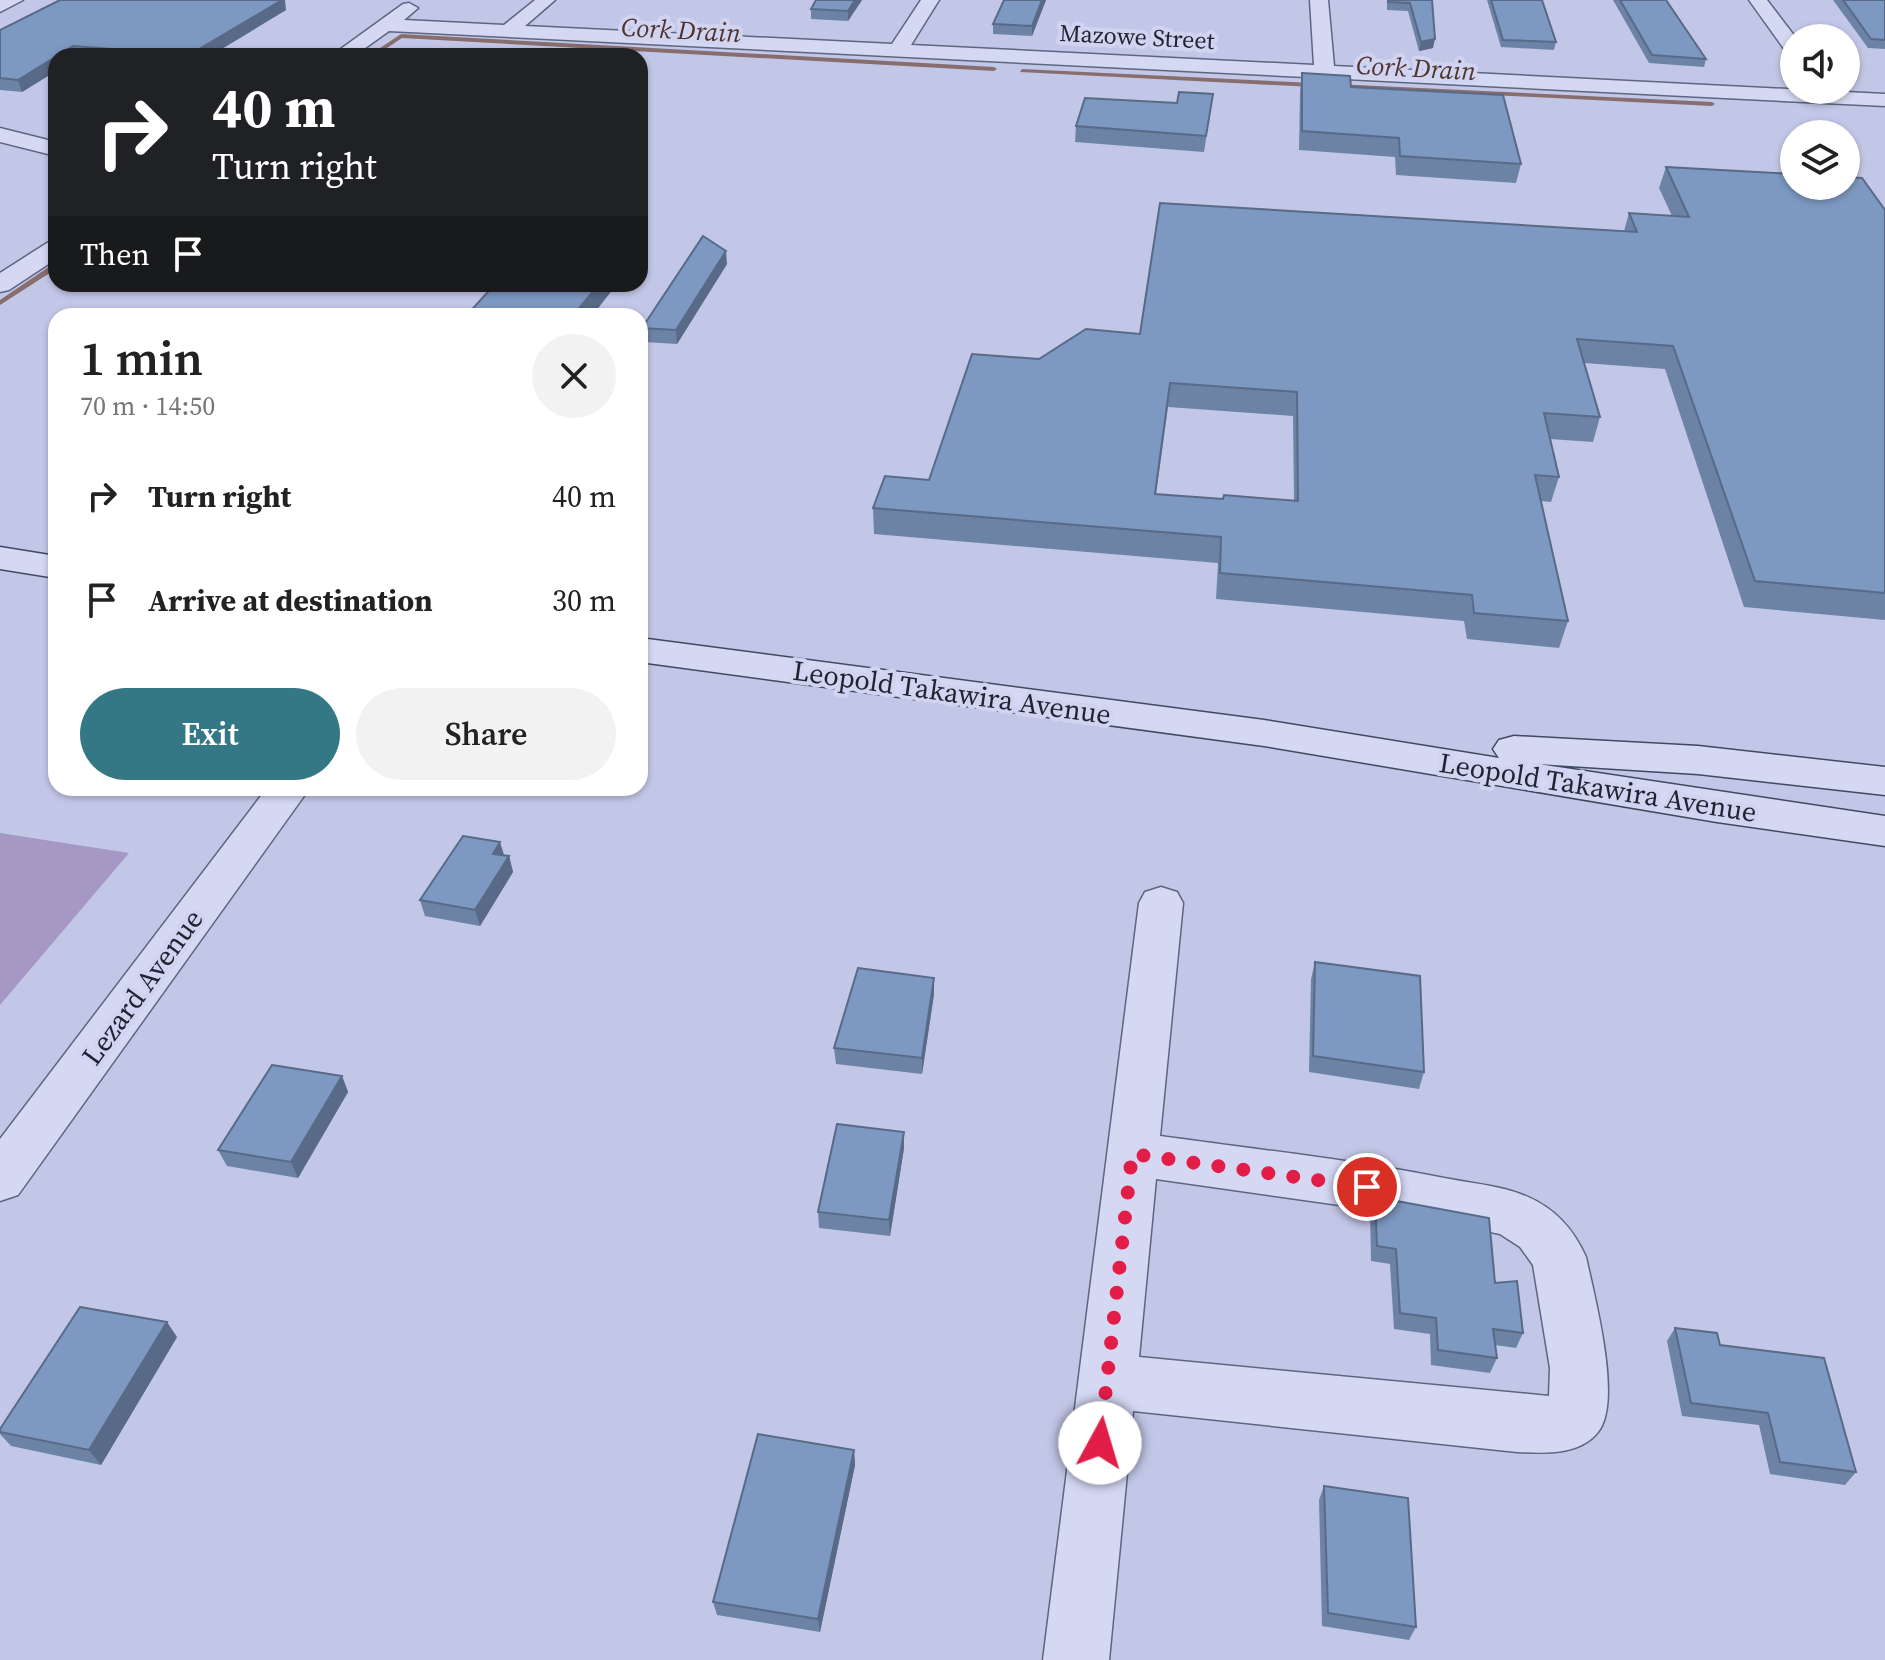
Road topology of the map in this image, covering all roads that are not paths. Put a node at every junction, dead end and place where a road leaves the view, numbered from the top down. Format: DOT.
graph roads {
  1 [pos="14,0"];
  2 [pos="419,0"];
  3 [pos="546,0"];
  4 [pos="930,0"];
  5 [pos="1319,0"];
  6 [pos="1758,0"];
  7 [pos="0,7"];
  8 [pos="386,25"];
  9 [pos="1780,30"];
  10 [pos="507,32"];
  11 [pos="353,48"];
  12 [pos="898,50"];
  13 [pos="1324,73"];
  14 [pos="1780,92"];
  15 [pos="1860,97"];
  16 [pos="1885,100"];
  17 [pos="0,135"];
  18 [pos="48,147"];
  19 [pos="48,253"];
  20 [pos="0,284"];
  21 [pos="0,558"];
  22 [pos="48,566"];
  23 [pos="648,651"];
  24 [pos="1264,733"];
  25 [pos="1885,781"];
  26 [pos="283,796"];
  27 [pos="1885,831"];
  28 [pos="1161,903"];
  29 [pos="1132,1154"];
  30 [pos="0,1179"];
  31 [pos="1107,1381"];
  32 [pos="1076,1660"];
  1 -- 7 [label="street"];
  2 -- 8 [label="street"];
  3 -- 10 [label="street"];
  4 -- 12 [label="street"];
  5 -- 13 [label="street"];
  6 -- 9 [label="street"];
  8 -- 10 [label="street, Mazowe Street"];
  8 -- 11 [label="street"];
  10 -- 12 [label="street, Mazowe Street"];
  12 -- 13 [label="street, Mazowe Street"];
  13 -- 14 [label="street, Mazowe Street"];
  15 -- 16 [label="street, Mazowe Street"];
  17 -- 18 [label="street"];
  19 -- 20 [label="street"];
  21 -- 22 [label="main road"];
  23 -- 24 [label="main road, Leopold Takawira Avenue"];
  24 -- 25 [label="main road, Leopold Takawira Avenue"];
  24 -- 27 [label="main road, Leopold Takawira Avenue"];
  26 -- 30 [label="street, Lezard Avenue"];
  28 -- 29 [label="street"];
  29 -- 31 [label="street"];
  29 -- 31 [label="street"];
  31 -- 32 [label="street"];
}
